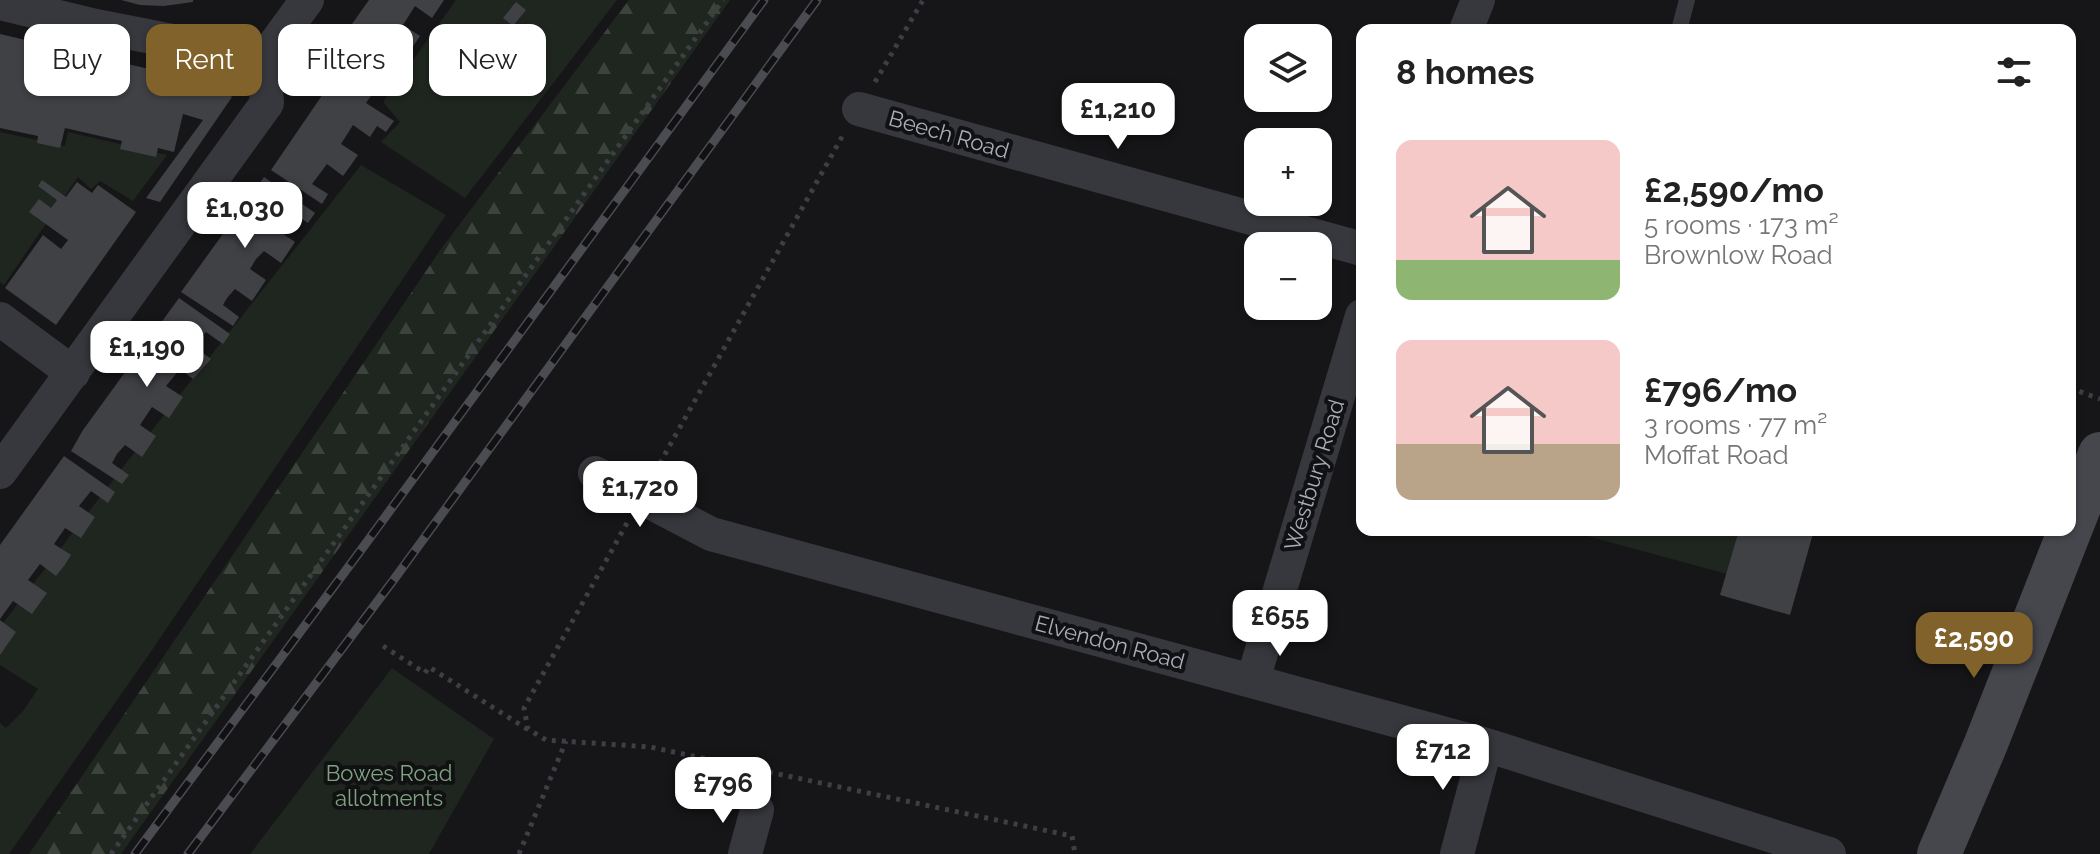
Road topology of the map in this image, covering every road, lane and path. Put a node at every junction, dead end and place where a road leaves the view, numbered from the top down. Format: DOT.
graph roads {
  1 [pos="307,0"];
  2 [pos="723,0"];
  3 [pos="923,0"];
  4 [pos="1478,0"];
  5 [pos="1687,0"];
  6 [pos="0,3"];
  7 [pos="80,11"];
  8 [pos="1468,24"];
  9 [pos="1681,24"];
  10 [pos="264,59"];
  11 [pos="859,109"];
  12 [pos="1356,247"];
  13 [pos="0,319"];
  14 [pos="1356,336"];
  15 [pos="73,373"];
  16 [pos="2076,390"];
  17 [pos="2100,399"];
  18 [pos="2100,454"];
  19 [pos="0,472"];
  20 [pos="595,473"];
  21 [pos="641,497"];
  22 [pos="2076,515"];
  23 [pos="2068,536"];
  24 [pos="383,646"];
  25 [pos="1253,680"];
  26 [pos="528,729"];
  27 [pos="566,741"];
  28 [pos="1486,745"];
  29 [pos="757,810"];
  30 [pos="111,854"];
  31 [pos="519,854"];
  32 [pos="745,854"];
  33 [pos="1075,854"];
  34 [pos="1457,854"];
  35 [pos="1829,854"];
  36 [pos="1939,854"];
  1 -- 10 [label="street"];
  2 -- 30 [label="path"];
  3 -- 11 [label="path"];
  4 -- 8 [label="street"];
  5 -- 9 [label="lane"];
  6 -- 7 [label="street"];
  7 -- 10 [label="street"];
  10 -- 15 [label="street"];
  11 -- 12 [label="street, Beech Road"];
  11 -- 21 [label="path"];
  13 -- 15 [label="street"];
  14 -- 25 [label="street, Westbury Road"];
  15 -- 19 [label="street"];
  16 -- 17 [label="path"];
  18 -- 22 [label="main road"];
  20 -- 21 [label="street, Elvendon Road"];
  21 -- 25 [label="street, Elvendon Road"];
  21 -- 26 [label="path"];
  23 -- 36 [label="main road"];
  24 -- 26 [label="path"];
  25 -- 28 [label="street, Elvendon Road"];
  26 -- 27 [label="path"];
  27 -- 31 [label="path"];
  27 -- 33 [label="path"];
  28 -- 34 [label="street"];
  28 -- 35 [label="street, Elvendon Road"];
  29 -- 32 [label="street"];
}
